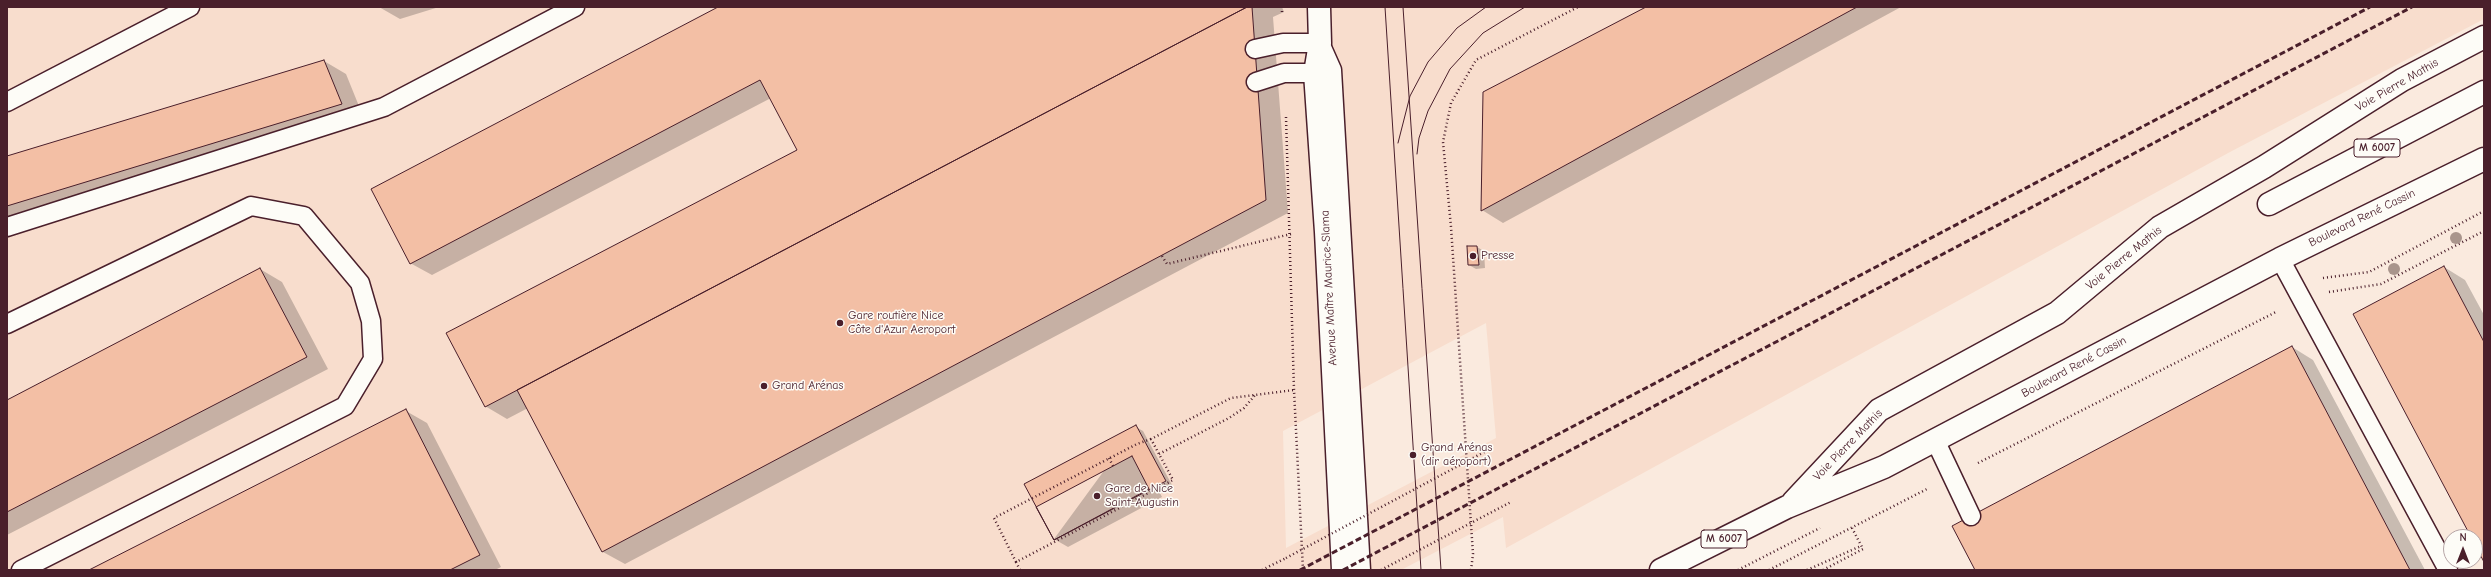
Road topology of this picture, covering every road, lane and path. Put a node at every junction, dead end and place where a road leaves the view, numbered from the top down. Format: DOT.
graph roads {
  1 [pos="190,7"];
  2 [pos="575,7"];
  3 [pos="1282,7"];
  4 [pos="1319,7"];
  5 [pos="1578,7"];
  6 [pos="2484,37"];
  7 [pos="1283,43"];
  8 [pos="1320,43"];
  9 [pos="1255,48"];
  10 [pos="1284,73"];
  11 [pos="1315,73"];
  12 [pos="1256,82"];
  13 [pos="2484,92"];
  14 [pos="7,102"];
  15 [pos="2484,158"];
  16 [pos="2269,204"];
  17 [pos="7,226"];
  18 [pos="2484,231"];
  19 [pos="1291,234"];
  20 [pos="1162,256"];
  21 [pos="2280,259"];
  22 [pos="2301,299"];
  23 [pos="44,306"];
  24 [pos="7,309"];
  25 [pos="7,324"];
  26 [pos="1294,390"];
  27 [pos="1256,394"];
  28 [pos="1151,439"];
  29 [pos="1935,440"];
  30 [pos="1488,450"];
  31 [pos="1159,454"];
  32 [pos="1109,458"];
  33 [pos="1113,466"];
  34 [pos="1952,476"];
  35 [pos="1511,502"];
  36 [pos="1787,508"];
  37 [pos="1971,516"];
  38 [pos="1852,528"];
  39 [pos="1862,546"];
  40 [pos="1016,562"];
  41 [pos="21,570"];
  42 [pos="1020,570"];
  43 [pos="1262,570"];
  44 [pos="1302,570"];
  45 [pos="1343,570"];
  46 [pos="1361,570"];
  47 [pos="1381,570"];
  48 [pos="1472,570"];
  49 [pos="1661,570"];
  50 [pos="1769,570"];
  51 [pos="1807,570"];
  52 [pos="1823,570"];
  53 [pos="2448,570"];
  1 -- 14 [label="lane"];
  2 -- 17 [label="lane"];
  3 -- 7 [label="path"];
  4 -- 8 [label="main road, Avenue Maître Maurice-Slama"];
  5 -- 48 [label="path"];
  6 -- 36 [label="main road, Voie Pierre Mathis"];
  7 -- 8 [label="lane"];
  7 -- 9 [label="lane"];
  8 -- 11 [label="main road, Avenue Maître Maurice-Slama"];
  8 -- 46 [label="lane"];
  10 -- 11 [label="lane"];
  10 -- 12 [label="lane"];
  10 -- 19 [label="path"];
  11 -- 45 [label="main road, Avenue Maître Maurice-Slama"];
  13 -- 16 [label="main road, M 6007"];
  15 -- 21 [label="main road, Boulevard René Cassin"];
  18 -- 22 [label="path"];
  19 -- 20 [label="path"];
  19 -- 26 [label="path"];
  21 -- 22 [label="lane"];
  21 -- 29 [label="main road, Boulevard René Cassin"];
  22 -- 34 [label="path"];
  22 -- 53 [label="lane"];
  23 -- 24 [label="lane"];
  23 -- 25 [label="lane"];
  23 -- 41 [label="lane"];
  26 -- 27 [label="path"];
  26 -- 44 [label="path"];
  27 -- 28 [label="path"];
  27 -- 31 [label="path"];
  28 -- 31 [label="path"];
  28 -- 32 [label="path"];
  29 -- 34 [label="lane"];
  29 -- 36 [label="main road, Boulevard René Cassin"];
  30 -- 43 [label="path, bridge"];
  31 -- 40 [label="path"];
  32 -- 33 [label="path"];
  32 -- 40 [label="path"];
  34 -- 37 [label="lane"];
  34 -- 38 [label="path"];
  35 -- 47 [label="path, bridge"];
  36 -- 49 [label="main road, Boulevard René Cassin / M 6007"];
  38 -- 39 [label="path"];
  38 -- 50 [label="path"];
  39 -- 51 [label="path"];
  39 -- 52 [label="path"];
  40 -- 42 [label="path"];
}
